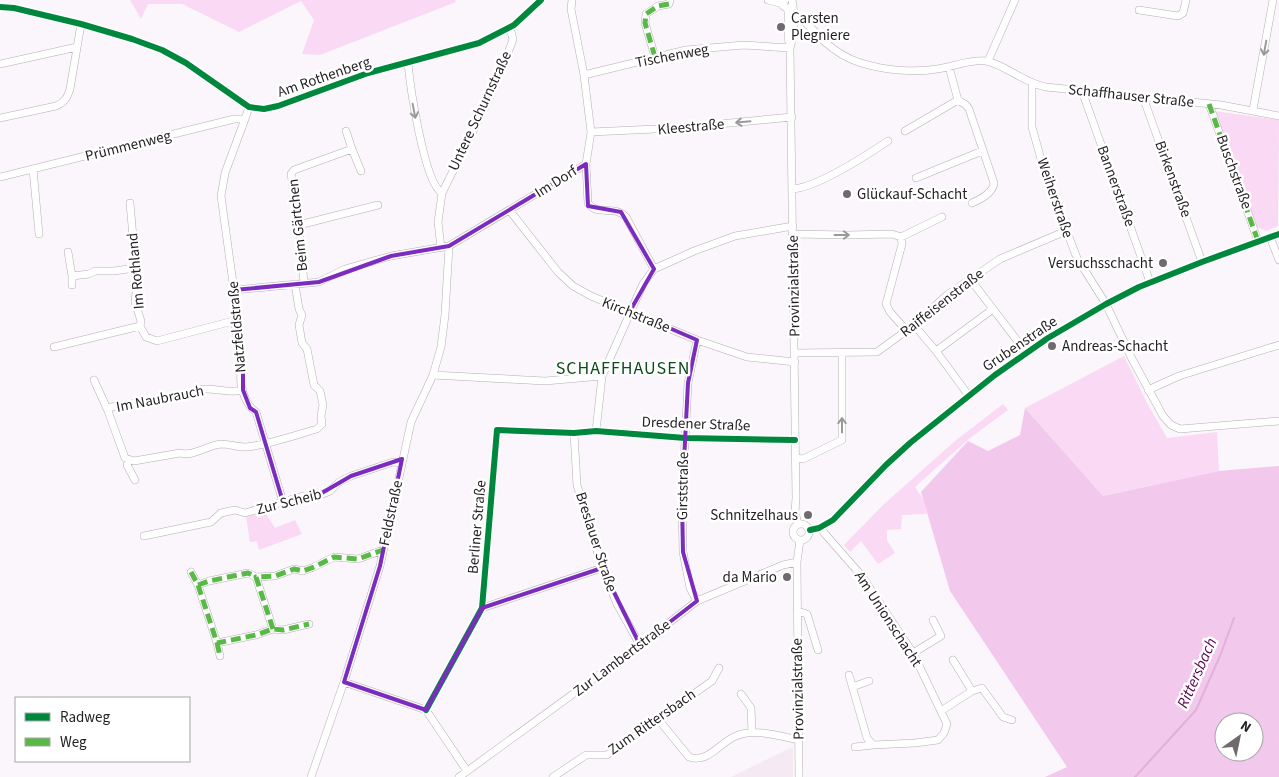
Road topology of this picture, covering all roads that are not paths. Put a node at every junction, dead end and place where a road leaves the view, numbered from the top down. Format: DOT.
graph roads {
  1 [pos="540,0"];
  2 [pos="572,0"];
  3 [pos="670,0"];
  4 [pos="768,0"];
  5 [pos="1015,0"];
  6 [pos="1186,0"];
  7 [pos="1273,0"];
  8 [pos="788,4"];
  9 [pos="0,8"];
  10 [pos="1139,10"];
  11 [pos="795,18"];
  12 [pos="82,24"];
  13 [pos="510,28"];
  14 [pos="77,48"];
  15 [pos="790,48"];
  16 [pos="655,57"];
  17 [pos="988,62"];
  18 [pos="408,63"];
  19 [pos="0,64"];
  20 [pos="949,67"];
  21 [pos="584,75"];
  22 [pos="1032,83"];
  23 [pos="1082,91"];
  24 [pos="1143,97"];
  25 [pos="958,100"];
  26 [pos="1209,104"];
  27 [pos="249,107"];
  28 [pos="1253,110"];
  29 [pos="1279,116"];
  30 [pos="792,117"];
  31 [pos="0,118"];
  32 [pos="245,119"];
  33 [pos="346,131"];
  34 [pos="905,131"];
  35 [pos="591,132"];
  36 [pos="888,141"];
  37 [pos="352,149"];
  38 [pos="982,151"];
  39 [pos="586,164"];
  40 [pos="33,169"];
  41 [pos="361,171"];
  42 [pos="0,176"];
  43 [pos="916,178"];
  44 [pos="792,189"];
  45 [pos="442,193"];
  46 [pos="130,203"];
  47 [pos="972,203"];
  48 [pos="378,205"];
  49 [pos="510,211"];
  50 [pos="942,217"];
  51 [pos="298,225"];
  52 [pos="793,226"];
  53 [pos="1066,231"];
  54 [pos="39,234"];
  55 [pos="794,234"];
  56 [pos="1279,234"];
  57 [pos="901,237"];
  58 [pos="1270,237"];
  59 [pos="1258,241"];
  60 [pos="441,248"];
  61 [pos="68,252"];
  62 [pos="1279,260"];
  63 [pos="1202,262"];
  64 [pos="135,268"];
  65 [pos="654,269"];
  66 [pos="72,276"];
  67 [pos="970,279"];
  68 [pos="304,282"];
  69 [pos="1150,282"];
  70 [pos="295,284"];
  71 [pos="72,285"];
  72 [pos="234,290"];
  73 [pos="1106,304"];
  74 [pos="993,309"];
  75 [pos="630,311"];
  76 [pos="233,321"];
  77 [pos="914,325"];
  78 [pos="140,326"];
  79 [pos="907,331"];
  80 [pos="697,340"];
  81 [pos="1279,345"];
  82 [pos="54,347"];
  83 [pos="936,351"];
  84 [pos="1026,352"];
  85 [pos="795,353"];
  86 [pos="842,353"];
  87 [pos="795,362"];
  88 [pos="432,375"];
  89 [pos="602,376"];
  90 [pos="94,380"];
  91 [pos="243,390"];
  92 [pos="1148,390"];
  93 [pos="969,396"];
  94 [pos="108,411"];
  95 [pos="1279,421"];
  96 [pos="596,431"];
  97 [pos="574,433"];
  98 [pos="685,438"];
  99 [pos="795,440"];
  100 [pos="265,443"];
  101 [pos="795,458"];
  102 [pos="130,460"];
  103 [pos="402,463"];
  104 [pos="135,480"];
  105 [pos="283,502"];
  106 [pos="798,524"];
  107 [pos="820,526"];
  108 [pos="810,530"];
  109 [pos="144,536"];
  110 [pos="800,540"];
  111 [pos="383,550"];
  112 [pos="797,562"];
  113 [pos="602,568"];
  114 [pos="191,572"];
  115 [pos="256,577"];
  116 [pos="198,585"];
  117 [pos="697,601"];
  118 [pos="482,608"];
  119 [pos="797,611"];
  120 [pos="933,620"];
  121 [pos="309,624"];
  122 [pos="273,629"];
  123 [pos="217,643"];
  124 [pos="640,646"];
  125 [pos="818,650"];
  126 [pos="913,653"];
  127 [pos="220,656"];
  128 [pos="953,660"];
  129 [pos="719,668"];
  130 [pos="849,675"];
  131 [pos="870,681"];
  132 [pos="344,682"];
  133 [pos="852,687"];
  134 [pos="972,691"];
  135 [pos="741,694"];
  136 [pos="426,710"];
  137 [pos="940,711"];
  138 [pos="658,719"];
  139 [pos="1012,720"];
  140 [pos="752,732"];
  141 [pos="798,740"];
  142 [pos="873,745"];
  143 [pos="855,747"];
  144 [pos="467,771"];
  145 [pos="311,777"];
  146 [pos="459,777"];
  147 [pos="553,777"];
  148 [pos="799,777"];
  1 -- 13 [label="street, Am Rothenberg"];
  2 -- 21 [label="street, Im Dorf"];
  3 -- 16 [label="street"];
  4 -- 8 [label="street"];
  5 -- 17 [label="street"];
  6 -- 10 [label="street"];
  7 -- 28 [label="street, one-way"];
  8 -- 11 [label="street, Provinzialstraße"];
  8 -- 15 [label="street, Provinzialstraße"];
  9 -- 12 [label="street"];
  11 -- 15 [label="street, Provinzialstraße"];
  11 -- 20 [label="street"];
  12 -- 14 [label="street"];
  12 -- 27 [label="street"];
  13 -- 18 [label="street, Am Rothenberg"];
  13 -- 45 [label="street, Untere Schurnstraße"];
  14 -- 19 [label="street"];
  14 -- 31 [label="street"];
  15 -- 16 [label="street, Tischenweg"];
  15 -- 30 [label="street, Provinzialstraße"];
  16 -- 21 [label="street, Tischenweg"];
  17 -- 20 [label="street"];
  17 -- 22 [label="street, Schaffhauser Straße"];
  18 -- 27 [label="street, Am Rothenberg"];
  18 -- 45 [label="street, one-way"];
  20 -- 25 [label="street"];
  21 -- 35 [label="street, Im Dorf"];
  22 -- 23 [label="street, Schaffhauser Straße"];
  22 -- 53 [label="street, Weiherstraße"];
  23 -- 24 [label="street, Schaffhauser Straße"];
  23 -- 69 [label="street, Bannerstraße"];
  24 -- 26 [label="street, Schaffhauser Straße"];
  24 -- 63 [label="street, Birkenstraße"];
  25 -- 34 [label="street"];
  25 -- 38 [label="street"];
  26 -- 28 [label="street, Schaffhauser Straße"];
  26 -- 59 [label="street, Buschstraße"];
  27 -- 32 [label="street"];
  28 -- 29 [label="street, Schaffhauser Straße"];
  30 -- 35 [label="street, Kleestraße, one-way"];
  30 -- 44 [label="street, Provinzialstraße"];
  32 -- 40 [label="street, Prümmenweg"];
  32 -- 72 [label="street, Natzfeldstraße"];
  33 -- 37 [label="street"];
  35 -- 39 [label="street, Im Dorf"];
  36 -- 44 [label="street"];
  37 -- 41 [label="street"];
  37 -- 51 [label="street, Beim Gärtchen"];
  38 -- 43 [label="street"];
  38 -- 47 [label="street"];
  39 -- 49 [label="street, Im Dorf"];
  39 -- 65 [label="street"];
  40 -- 42 [label="street, Prümmenweg"];
  40 -- 54 [label="street"];
  44 -- 52 [label="street, Provinzialstraße"];
  45 -- 60 [label="street, Untere Schurnstraße"];
  46 -- 64 [label="street, Im Rothland"];
  48 -- 51 [label="street"];
  49 -- 60 [label="street, Im Dorf"];
  49 -- 75 [label="street, Kirchstraße"];
  50 -- 57 [label="street"];
  51 -- 68 [label="street, Beim Gärtchen"];
  52 -- 55 [label="street, Provinzialstraße"];
  52 -- 65 [label="street"];
  53 -- 67 [label="street, Raiffeisenstraße"];
  53 -- 73 [label="street, Weiherstraße"];
  55 -- 57 [label="street, one-way"];
  55 -- 85 [label="street, Provinzialstraße"];
  56 -- 58 [label="street, Grubenstraße"];
  57 -- 79 [label="street"];
  58 -- 59 [label="street, Grubenstraße"];
  58 -- 62 [label="street"];
  59 -- 63 [label="street, Grubenstraße"];
  60 -- 68 [label="street"];
  60 -- 88 [label="street, Feldstraße"];
  61 -- 66 [label="street"];
  63 -- 69 [label="street, Grubenstraße"];
  64 -- 66 [label="street"];
  64 -- 78 [label="street, Im Rothland"];
  65 -- 75 [label="street"];
  66 -- 71 [label="street"];
  67 -- 74 [label="street"];
  67 -- 77 [label="street, Raiffeisenstraße"];
  68 -- 70 [label="street"];
  69 -- 73 [label="street, Grubenstraße"];
  70 -- 72 [label="street"];
  70 -- 100 [label="street"];
  72 -- 76 [label="street, Natzfeldstraße"];
  73 -- 84 [label="street, Grubenstraße"];
  73 -- 92 [label="street, Weiherstraße"];
  74 -- 83 [label="street"];
  74 -- 84 [label="street"];
  75 -- 80 [label="street, Kirchstraße"];
  75 -- 89 [label="street"];
  76 -- 78 [label="street, Im Rothland"];
  76 -- 91 [label="street, Natzfeldstraße"];
  77 -- 79 [label="street, Raiffeisenstraße"];
  77 -- 83 [label="street"];
  78 -- 82 [label="street"];
  79 -- 86 [label="street, Raiffeisenstraße"];
  80 -- 87 [label="street, Kirchstraße"];
  80 -- 98 [label="street, Girststraße"];
  81 -- 92 [label="street"];
  83 -- 93 [label="street"];
  84 -- 93 [label="street, Grubenstraße"];
  85 -- 86 [label="street"];
  85 -- 87 [label="street, Provinzialstraße"];
  101 -- 86 [label="street, one-way"];
  87 -- 99 [label="street, Provinzialstraße"];
  88 -- 89 [label="street"];
  88 -- 103 [label="street, Feldstraße"];
  89 -- 96 [label="street"];
  90 -- 94 [label="street, Im Naubrauch"];
  91 -- 94 [label="street, Im Naubrauch"];
  91 -- 100 [label="street, Natzfeldstraße"];
  92 -- 95 [label="street, Weiherstraße"];
  93 -- 107 [label="street, Grubenstraße"];
  94 -- 102 [label="street, Im Naubrauch"];
  96 -- 97 [label="street, Berliner Straße"];
  96 -- 98 [label="street, Dresdener Straße"];
  97 -- 113 [label="street, Breslauer Straße"];
  97 -- 118 [label="street, Berliner Straße"];
  98 -- 99 [label="street, Dresdener Straße"];
  98 -- 117 [label="street, Girststraße"];
  99 -- 101 [label="street, Provinzialstraße"];
  100 -- 102 [label="street"];
  100 -- 105 [label="street, Natzfeldstraße"];
  101 -- 106 [label="street, Provinzialstraße"];
  102 -- 104 [label="street, Im Naubrauch"];
  103 -- 105 [label="street, Zur Scheib"];
  103 -- 111 [label="street, Feldstraße"];
  105 -- 109 [label="street, Zur Scheib"];
  106 -- 108 [label="street"];
  106 -- 110 [label="street"];
  107 -- 108 [label="street, Grubenstraße"];
  107 -- 126 [label="street, Am Unionschacht"];
  108 -- 110 [label="street"];
  110 -- 112 [label="street, Provinzialstraße"];
  111 -- 115 [label="street"];
  111 -- 132 [label="street, Feldstraße"];
  112 -- 117 [label="street, Zur Lambertstraße"];
  112 -- 119 [label="street, Provinzialstraße"];
  113 -- 118 [label="street"];
  113 -- 124 [label="street, Breslauer Straße"];
  114 -- 116 [label="street"];
  115 -- 116 [label="street"];
  115 -- 122 [label="street"];
  116 -- 123 [label="street"];
  117 -- 124 [label="street, Zur Lambertstraße"];
  118 -- 136 [label="street, Berliner Straße"];
  119 -- 125 [label="street"];
  119 -- 141 [label="street, Provinzialstraße"];
  120 -- 126 [label="street"];
  121 -- 122 [label="street"];
  122 -- 123 [label="street"];
  123 -- 127 [label="street"];
  124 -- 144 [label="street, Zur Lambertstraße"];
  126 -- 137 [label="street, Am Unionschacht"];
  128 -- 134 [label="street"];
  129 -- 138 [label="street, Zum Rittersbach"];
  130 -- 133 [label="street"];
  131 -- 133 [label="street"];
  132 -- 136 [label="street"];
  132 -- 145 [label="street, Feldstraße"];
  133 -- 142 [label="street"];
  134 -- 137 [label="street"];
  134 -- 139 [label="street"];
  135 -- 140 [label="street"];
  136 -- 144 [label="street"];
  137 -- 142 [label="street, Am Unionschacht"];
  138 -- 140 [label="street"];
  138 -- 147 [label="street, Zum Rittersbach"];
  140 -- 141 [label="street"];
  141 -- 148 [label="street, Provinzialstraße"];
  142 -- 143 [label="street, Am Unionschacht"];
  144 -- 146 [label="street, Zur Lambertstraße"];
}
